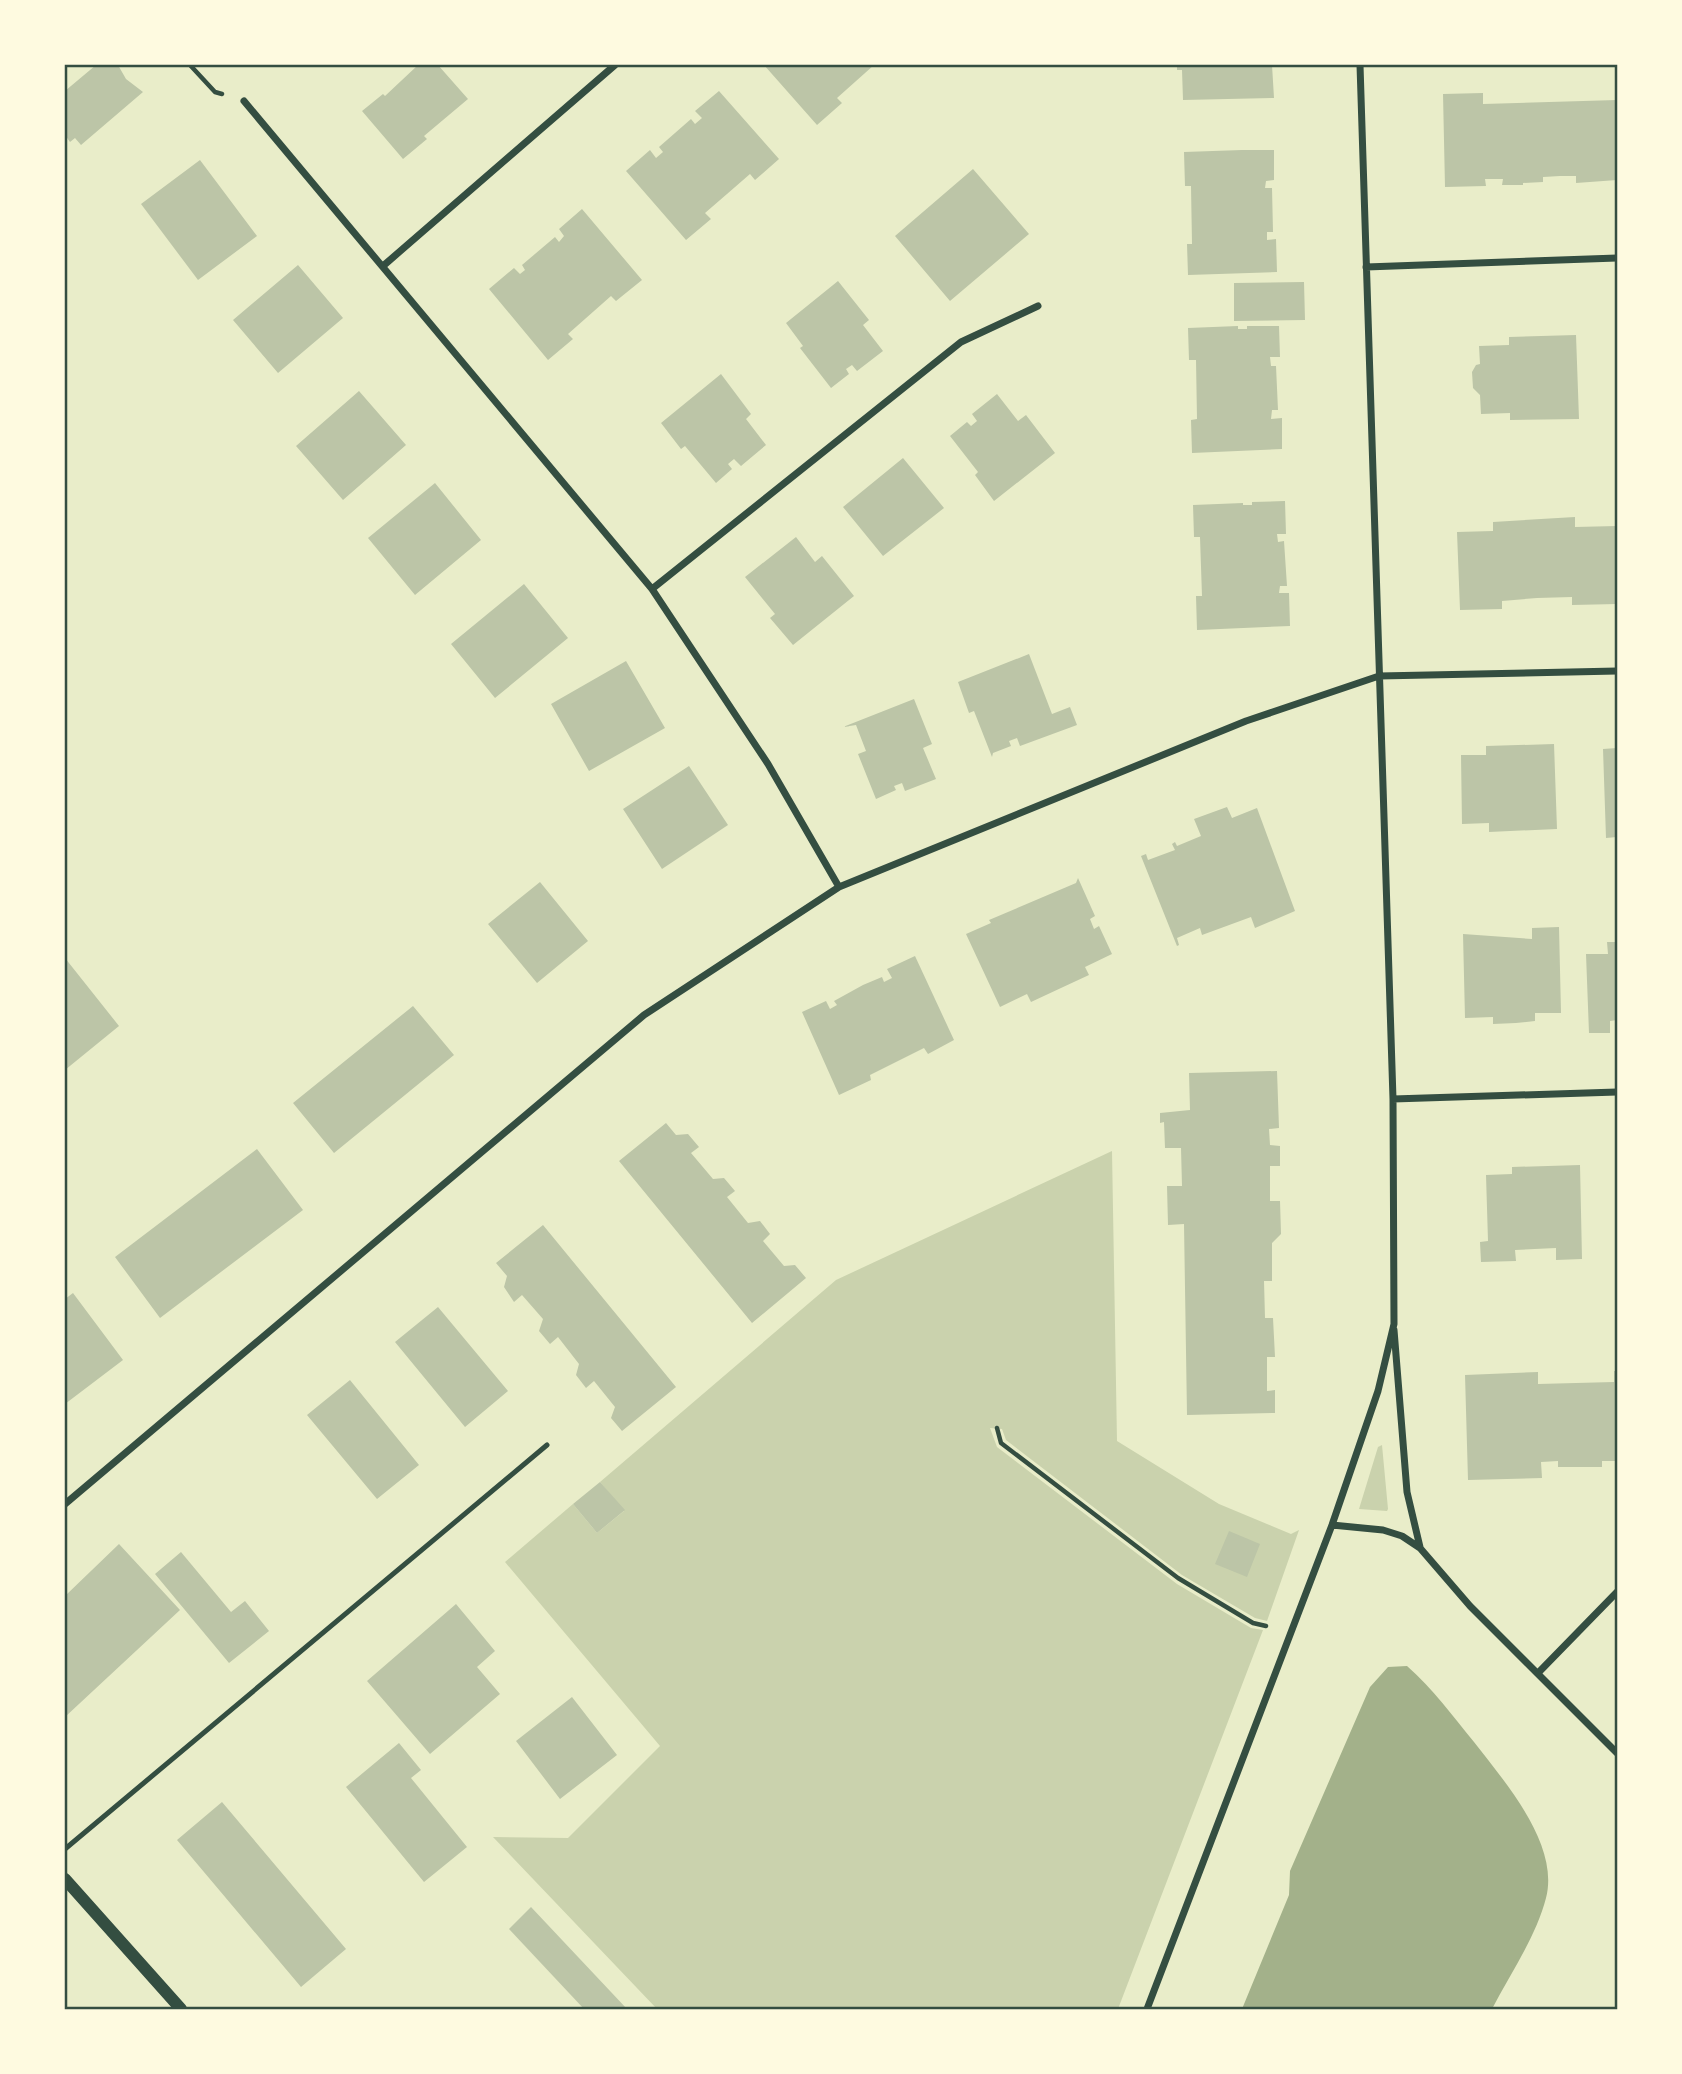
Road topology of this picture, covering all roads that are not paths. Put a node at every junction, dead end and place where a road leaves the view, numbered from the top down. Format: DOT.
graph roads {
  1 [pos="615,65"];
  2 [pos="1360,65"];
  3 [pos="244,101"];
  4 [pos="1617,258"];
  5 [pos="383,266"];
  6 [pos="1366,267"];
  7 [pos="1038,306"];
  8 [pos="652,589"];
  9 [pos="1617,671"];
  10 [pos="1379,676"];
  11 [pos="839,887"];
  12 [pos="1617,1092"];
  13 [pos="1393,1099"];
  14 [pos="1394,1324"];
  15 [pos="547,1445"];
  16 [pos="65,1504"];
  17 [pos="1332,1525"];
  18 [pos="1420,1548"];
  19 [pos="1617,1592"];
  20 [pos="1539,1672"];
  21 [pos="1617,1753"];
  22 [pos="65,1849"];
  23 [pos="65,1879"];
  24 [pos="181,2009"];
  25 [pos="1147,2009"];
  1 -- 5 [label="street"];
  2 -- 6 [label="street"];
  3 -- 5 [label="street"];
  4 -- 6 [label="street"];
  5 -- 8 [label="street"];
  6 -- 10 [label="street"];
  7 -- 8 [label="street"];
  8 -- 11 [label="street"];
  9 -- 10 [label="street"];
  10 -- 11 [label="street"];
  10 -- 13 [label="street"];
  11 -- 16 [label="street"];
  12 -- 13 [label="street"];
  13 -- 14 [label="street"];
  14 -- 17 [label="street"];
  14 -- 18 [label="street"];
  15 -- 22 [label="lane"];
  17 -- 18 [label="street"];
  17 -- 25 [label="street"];
  18 -- 20 [label="street"];
  19 -- 20 [label="street"];
  20 -- 21 [label="street"];
  23 -- 24 [label="street"];
}
